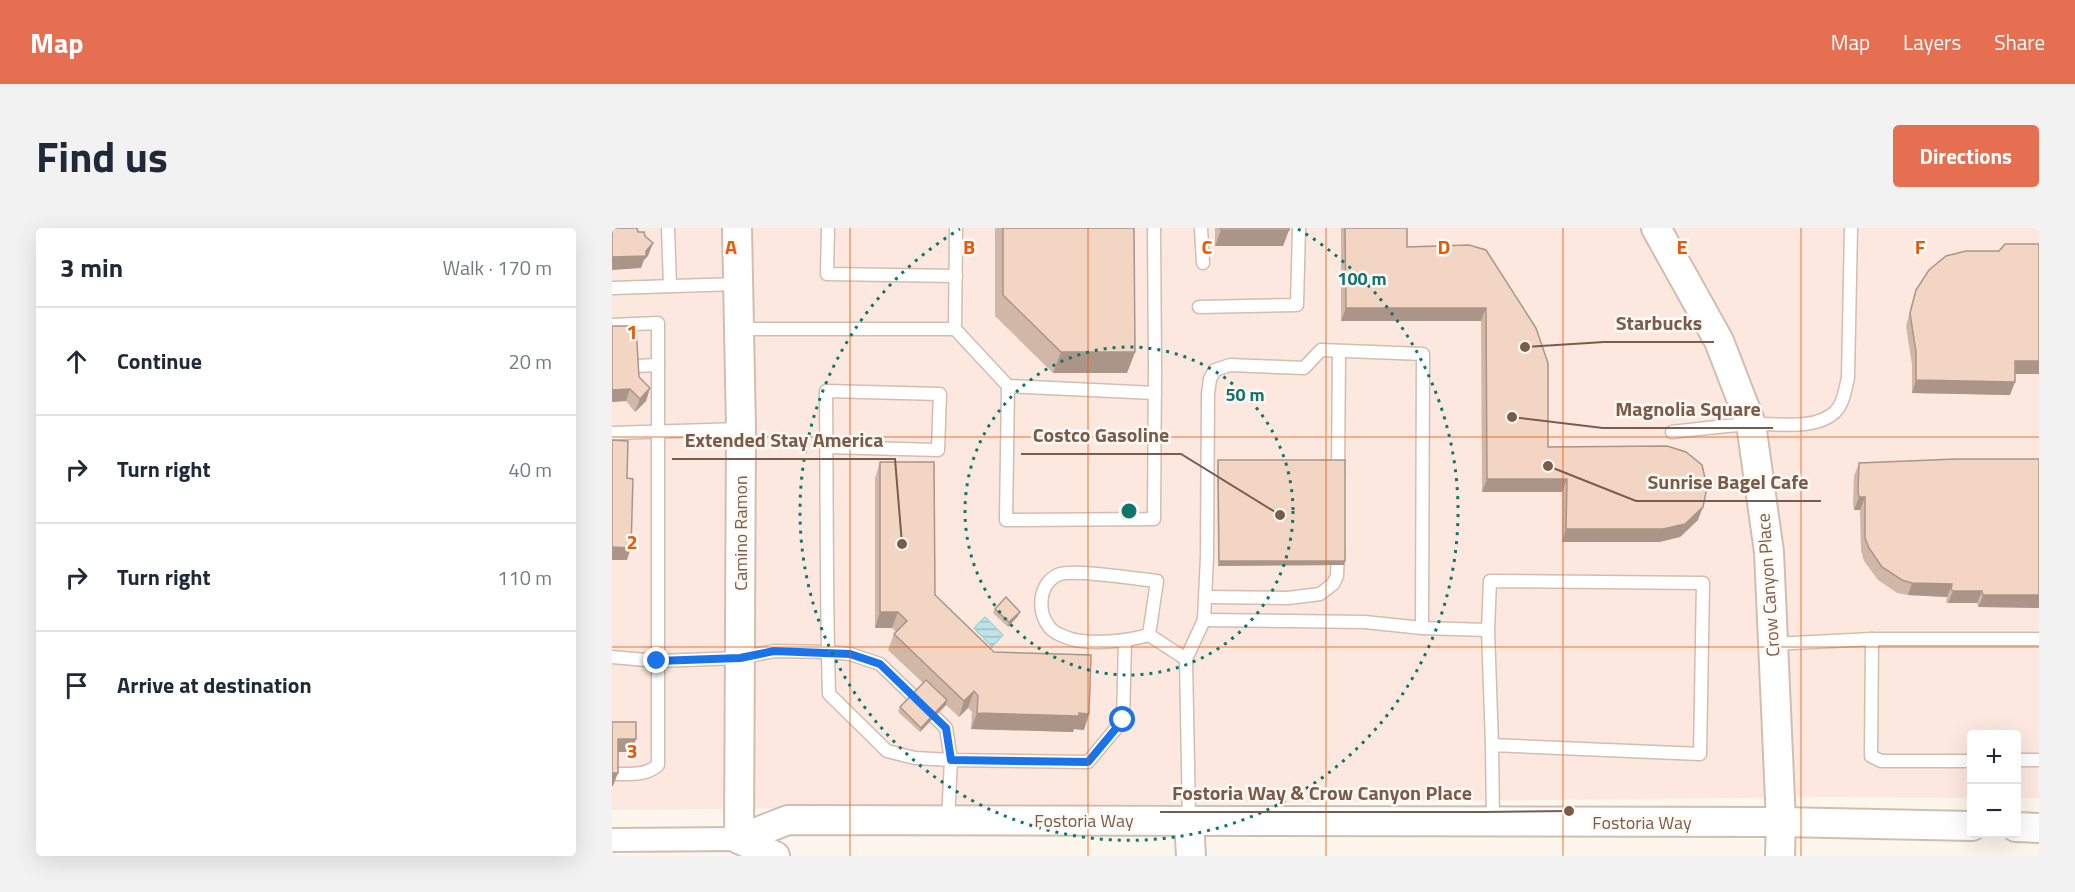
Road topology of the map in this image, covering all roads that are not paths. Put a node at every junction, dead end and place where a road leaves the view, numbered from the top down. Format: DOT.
graph roads {
  1 [pos="668,228"];
  2 [pos="737,228"];
  3 [pos="828,228"];
  4 [pos="956,228"];
  5 [pos="1154,228"];
  6 [pos="1201,228"];
  7 [pos="1299,228"];
  8 [pos="1656,228"];
  9 [pos="1851,228"];
  10 [pos="1203,263"];
  11 [pos="956,276"];
  12 [pos="737,284"];
  13 [pos="670,286"];
  14 [pos="612,288"];
  15 [pos="1199,307"];
  16 [pos="612,325"];
  17 [pos="739,329"];
  18 [pos="955,329"];
  19 [pos="1339,351"];
  20 [pos="658,365"];
  21 [pos="612,367"];
  22 [pos="1008,386"];
  23 [pos="1155,393"];
  24 [pos="1751,424"];
  25 [pos="741,429"];
  26 [pos="658,430"];
  27 [pos="1672,432"];
  28 [pos="612,433"];
  29 [pos="826,447"];
  30 [pos="1338,493"];
  31 [pos="1338,540"];
  32 [pos="1206,597"];
  33 [pos="1204,620"];
  34 [pos="1422,628"];
  35 [pos="1488,630"];
  36 [pos="1149,635"];
  37 [pos="1872,639"];
  38 [pos="2039,639"];
  39 [pos="1125,641"];
  40 [pos="1773,644"];
  41 [pos="828,652"];
  42 [pos="612,657"];
  43 [pos="740,658"];
  44 [pos="1186,659"];
  45 [pos="657,661"];
  46 [pos="1492,745"];
  47 [pos="951,760"];
  48 [pos="2021,760"];
  49 [pos="2039,760"];
  50 [pos="1967,761"];
  51 [pos="613,774"];
  52 [pos="948,820"];
  53 [pos="1189,820"];
  54 [pos="1493,821"];
  55 [pos="1781,822"];
  56 [pos="1967,826"];
  57 [pos="2021,827"];
  58 [pos="2039,828"];
  59 [pos="612,840"];
  60 [pos="738,848"];
  61 [pos="775,856"];
  62 [pos="1191,856"];
  63 [pos="1780,856"];
  1 -- 13 [label="lane"];
  2 -- 12 [label="street, Camino Ramon"];
  3 -- 11 [label="lane"];
  4 -- 11 [label="lane"];
  5 -- 23 [label="lane"];
  6 -- 10 [label="lane"];
  7 -- 15 [label="lane"];
  8 -- 24 [label="street, Crow Canyon Place"];
  9 -- 24 [label="lane"];
  11 -- 18 [label="lane"];
  12 -- 13 [label="lane"];
  12 -- 17 [label="street, Camino Ramon"];
  13 -- 14 [label="lane"];
  16 -- 20 [label="lane"];
  17 -- 18 [label="lane"];
  17 -- 25 [label="street, Camino Ramon"];
  18 -- 22 [label="lane"];
  19 -- 30 [label="lane"];
  19 -- 32 [label="lane"];
  19 -- 34 [label="lane"];
  20 -- 21 [label="lane"];
  20 -- 26 [label="lane"];
  22 -- 23 [label="lane"];
  22 -- 23 [label="lane"];
  24 -- 27 [label="lane"];
  24 -- 40 [label="street, Crow Canyon Place"];
  25 -- 26 [label="lane"];
  25 -- 43 [label="street, Camino Ramon"];
  26 -- 28 [label="lane"];
  26 -- 45 [label="lane"];
  29 -- 29 [label="lane"];
  29 -- 41 [label="lane"];
  31 -- 32 [label="lane"];
  32 -- 33 [label="lane"];
  33 -- 34 [label="lane"];
  33 -- 44 [label="lane"];
  34 -- 35 [label="lane"];
  35 -- 46 [label="lane"];
  35 -- 46 [label="lane"];
  36 -- 39 [label="lane"];
  36 -- 39 [label="lane"];
  36 -- 44 [label="lane"];
  37 -- 38 [label="lane"];
  37 -- 40 [label="lane"];
  37 -- 50 [label="lane"];
  39 -- 47 [label="lane"];
  40 -- 55 [label="street, Crow Canyon Place"];
  41 -- 43 [label="lane"];
  41 -- 47 [label="lane"];
  41 -- 47 [label="lane"];
  42 -- 45 [label="lane"];
  43 -- 45 [label="lane"];
  43 -- 60 [label="street, Camino Ramon"];
  44 -- 53 [label="lane"];
  45 -- 51 [label="lane"];
  46 -- 54 [label="lane"];
  47 -- 52 [label="lane"];
  48 -- 49 [label="lane"];
  52 -- 53 [label="street, Fostoria Way"];
  52 -- 60 [label="street, Fostoria Way"];
  53 -- 54 [label="street, Fostoria Way"];
  53 -- 62 [label="street"];
  54 -- 55 [label="street, Fostoria Way"];
  55 -- 56 [label="street, Fostoria Way"];
  55 -- 63 [label="street, Crow Canyon Place"];
  57 -- 58 [label="street"];
  59 -- 60 [label="street, Fostoria Way"];
  60 -- 61 [label="street, Fostoria Way"];
}
